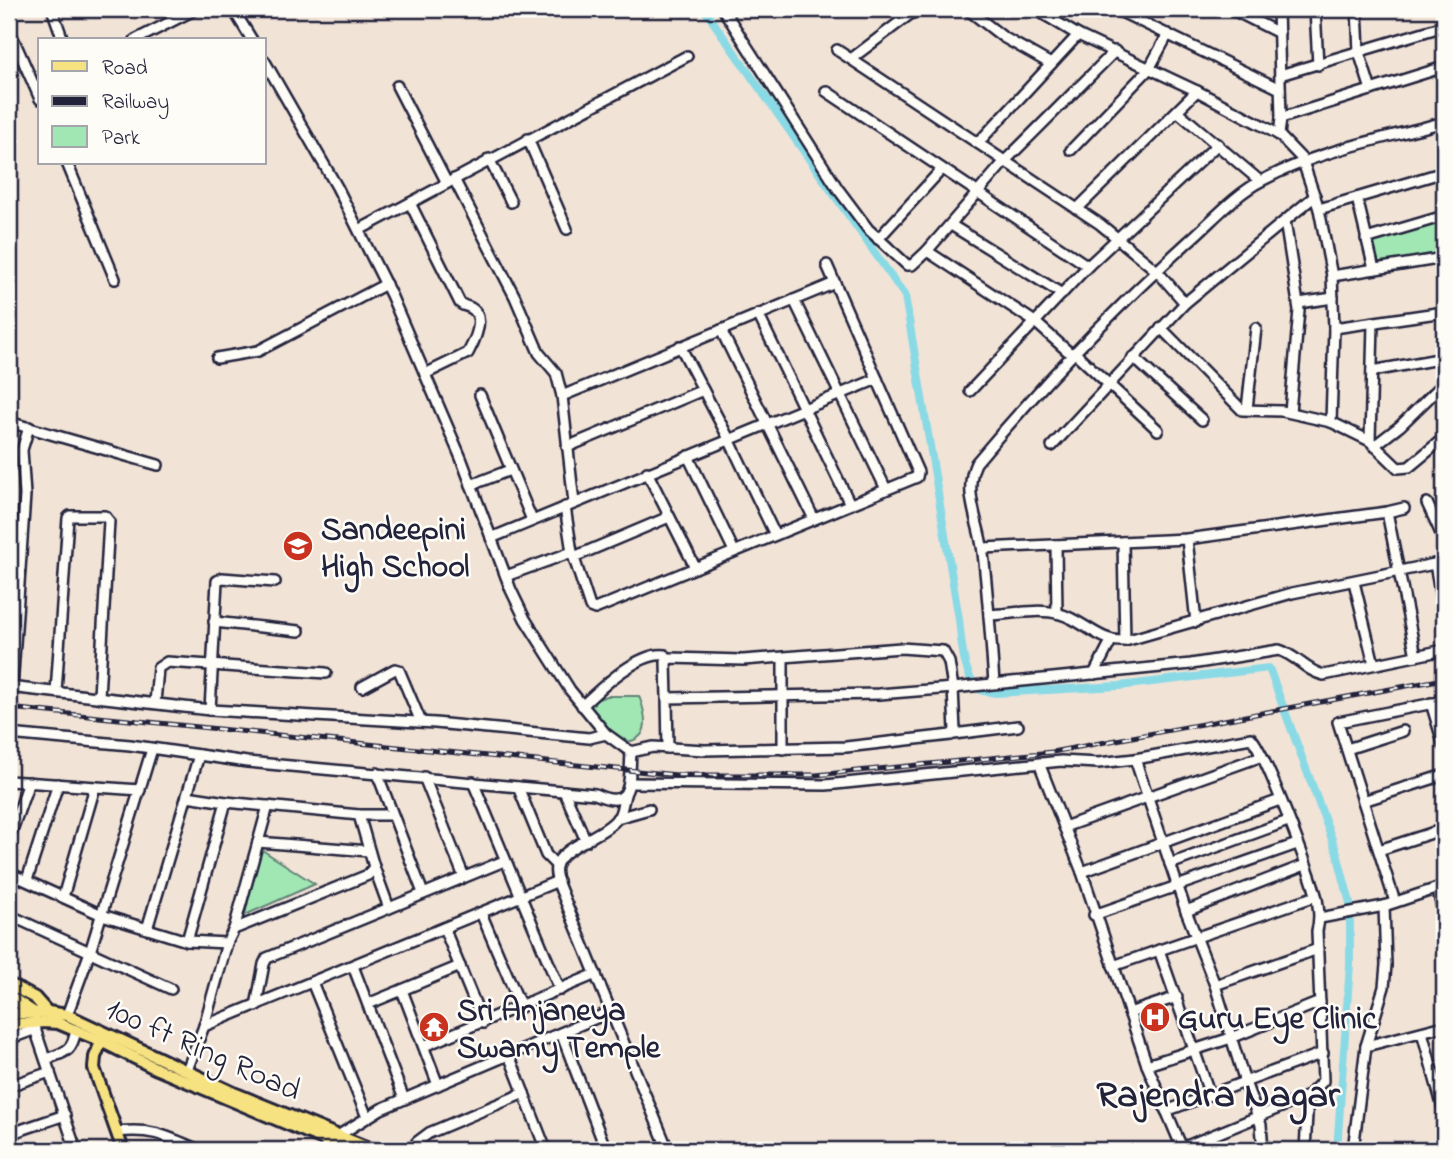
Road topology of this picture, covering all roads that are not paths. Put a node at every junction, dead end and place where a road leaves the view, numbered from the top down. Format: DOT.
graph roads {
  1 [pos="52,9"];
  2 [pos="196,9"];
  3 [pos="233,9"];
  4 [pos="723,9"];
  5 [pos="922,9"];
  6 [pos="967,9"];
  7 [pos="1035,9"];
  8 [pos="1115,9"];
  9 [pos="1231,9"];
  10 [pos="1278,9"];
  11 [pos="1315,9"];
  12 [pos="1357,9"];
  13 [pos="1444,26"];
  14 [pos="9,29"];
  15 [pos="1279,33"];
  16 [pos="1168,34"];
  17 [pos="1079,35"];
  18 [pos="62,38"];
  19 [pos="139,38"];
  20 [pos="251,38"];
  21 [pos="837,50"];
  22 [pos="1115,51"];
  23 [pos="1359,52"];
  24 [pos="687,56"];
  25 [pos="851,59"];
  26 [pos="266,64"];
  27 [pos="1051,64"];
  28 [pos="1318,65"];
  29 [pos="1444,67"];
  30 [pos="1149,69"];
  31 [pos="1280,75"];
  32 [pos="38,85"];
  33 [pos="397,86"];
  34 [pos="1280,89"];
  35 [pos="1197,90"];
  36 [pos="1371,90"];
  37 [pos="826,91"];
  38 [pos="1177,111"];
  39 [pos="1281,118"];
  40 [pos="1443,122"];
  41 [pos="1279,135"];
  42 [pos="1444,135"];
  43 [pos="528,139"];
  44 [pos="978,144"];
  45 [pos="1218,144"];
  46 [pos="1071,150"];
  47 [pos="489,159"];
  48 [pos="1005,161"];
  49 [pos="1303,162"];
  50 [pos="67,164"];
  51 [pos="942,169"];
  52 [pos="1444,172"];
  53 [pos="451,181"];
  54 [pos="1260,181"];
  55 [pos="979,191"];
  56 [pos="1315,196"];
  57 [pos="1357,198"];
  58 [pos="511,202"];
  59 [pos="410,203"];
  60 [pos="1077,209"];
  61 [pos="1319,209"];
  62 [pos="1444,216"];
  63 [pos="1284,220"];
  64 [pos="951,225"];
  65 [pos="567,229"];
  66 [pos="359,230"];
  67 [pos="1116,238"];
  68 [pos="878,239"];
  69 [pos="1366,239"];
  70 [pos="927,251"];
  71 [pos="1444,258"];
  72 [pos="827,265"];
  73 [pos="1088,266"];
  74 [pos="1374,269"];
  75 [pos="1157,271"];
  76 [pos="1332,276"];
  77 [pos="115,279"];
  78 [pos="835,283"];
  79 [pos="386,284"];
  80 [pos="1062,294"];
  81 [pos="1333,298"];
  82 [pos="794,300"];
  83 [pos="1185,303"];
  84 [pos="1298,303"];
  85 [pos="1444,312"];
  86 [pos="758,314"];
  87 [pos="1035,322"];
  88 [pos="1373,323"];
  89 [pos="1161,328"];
  90 [pos="1256,328"];
  91 [pos="1334,328"];
  92 [pos="721,330"];
  93 [pos="680,346"];
  94 [pos="1073,353"];
  95 [pos="1133,357"];
  96 [pos="217,358"];
  97 [pos="1444,358"];
  98 [pos="1372,371"];
  99 [pos="425,374"];
  100 [pos="877,379"];
  101 [pos="1108,383"];
  102 [pos="1444,383"];
  103 [pos="703,390"];
  104 [pos="970,391"];
  105 [pos="840,394"];
  106 [pos="480,395"];
  107 [pos="562,396"];
  108 [pos="805,408"];
  109 [pos="1247,409"];
  110 [pos="1290,412"];
  111 [pos="1202,420"];
  112 [pos="9,422"];
  113 [pos="1331,422"];
  114 [pos="768,423"];
  115 [pos="29,428"];
  116 [pos="1158,430"];
  117 [pos="1444,438"];
  118 [pos="729,439"];
  119 [pos="1372,443"];
  120 [pos="1052,446"];
  121 [pos="567,447"];
  122 [pos="688,456"];
  123 [pos="158,465"];
  124 [pos="510,470"];
  125 [pos="647,472"];
  126 [pos="471,485"];
  127 [pos="886,489"];
  128 [pos="1427,503"];
  129 [pos="850,504"];
  130 [pos="570,505"];
  131 [pos="1404,508"];
  132 [pos="1387,512"];
  133 [pos="669,517"];
  134 [pos="814,519"];
  135 [pos="532,520"];
  136 [pos="775,535"];
  137 [pos="491,538"];
  138 [pos="1187,539"];
  139 [pos="1444,540"];
  140 [pos="1123,542"];
  141 [pos="1056,545"];
  142 [pos="983,548"];
  143 [pos="734,551"];
  144 [pos="573,554"];
  145 [pos="1439,563"];
  146 [pos="695,567"];
  147 [pos="1399,571"];
  148 [pos="506,576"];
  149 [pos="275,582"];
  150 [pos="1354,582"];
  151 [pos="1057,613"];
  152 [pos="989,615"];
  153 [pos="1444,616"];
  154 [pos="214,622"];
  155 [pos="1196,622"];
  156 [pos="13,627"];
  157 [pos="299,631"];
  158 [pos="1111,641"];
  159 [pos="1125,641"];
  160 [pos="1444,650"];
  161 [pos="1416,656"];
  162 [pos="667,658"];
  163 [pos="783,658"];
  164 [pos="1374,664"];
  165 [pos="212,665"];
  166 [pos="326,673"];
  167 [pos="1094,674"];
  168 [pos="994,683"];
  169 [pos="10,687"];
  170 [pos="362,687"];
  171 [pos="953,688"];
  172 [pos="56,692"];
  173 [pos="99,696"];
  174 [pos="783,696"];
  175 [pos="667,698"];
  176 [pos="1444,701"];
  177 [pos="155,703"];
  178 [pos="1431,703"];
  179 [pos="582,706"];
  180 [pos="210,709"];
  181 [pos="421,722"];
  182 [pos="1018,726"];
  183 [pos="1403,731"];
  184 [pos="954,733"];
  185 [pos="9,734"];
  186 [pos="606,734"];
  187 [pos="1444,746"];
  188 [pos="668,748"];
  189 [pos="1347,748"];
  190 [pos="152,749"];
  191 [pos="783,749"];
  192 [pos="631,752"];
  193 [pos="199,755"];
  194 [pos="1262,756"];
  195 [pos="1135,759"];
  196 [pos="1039,763"];
  197 [pos="377,773"];
  198 [pos="1444,775"];
  199 [pos="424,777"];
  200 [pos="9,781"];
  201 [pos="29,782"];
  202 [pos="473,782"];
  203 [pos="629,783"];
  204 [pos="58,784"];
  205 [pos="95,787"];
  206 [pos="518,788"];
  207 [pos="140,790"];
  208 [pos="564,791"];
  209 [pos="625,795"];
  210 [pos="187,796"];
  211 [pos="1148,797"];
  212 [pos="1280,800"];
  213 [pos="1363,801"];
  214 [pos="226,802"];
  215 [pos="268,806"];
  216 [pos="649,809"];
  217 [pos="391,815"];
  218 [pos="359,816"];
  219 [pos="617,818"];
  220 [pos="1288,821"];
  221 [pos="1064,827"];
  222 [pos="1444,829"];
  223 [pos="9,839"];
  224 [pos="586,841"];
  225 [pos="258,842"];
  226 [pos="1163,843"];
  227 [pos="1297,845"];
  228 [pos="1379,850"];
  229 [pos="369,851"];
  230 [pos="504,861"];
  231 [pos="1170,864"];
  232 [pos="1305,865"];
  233 [pos="556,866"];
  234 [pos="374,867"];
  235 [pos="1082,872"];
  236 [pos="9,873"];
  237 [pos="464,877"];
  238 [pos="27,880"];
  239 [pos="558,881"];
  240 [pos="1178,887"];
  241 [pos="1441,887"];
  242 [pos="423,893"];
  243 [pos="1316,896"];
  244 [pos="62,897"];
  245 [pos="520,897"];
  246 [pos="1395,902"];
  247 [pos="1384,906"];
  248 [pos="389,908"];
  249 [pos="1186,911"];
  250 [pos="481,913"];
  251 [pos="9,915"];
  252 [pos="102,915"];
  253 [pos="1094,915"];
  254 [pos="1444,915"];
  255 [pos="1320,918"];
  256 [pos="444,928"];
  257 [pos="147,929"];
  258 [pos="234,929"];
  259 [pos="1198,937"];
  260 [pos="187,941"];
  261 [pos="227,943"];
  262 [pos="1318,949"];
  263 [pos="1159,950"];
  264 [pos="90,952"];
  265 [pos="353,966"];
  266 [pos="460,966"];
  267 [pos="1112,966"];
  268 [pos="596,974"];
  269 [pos="312,982"];
  270 [pos="9,984"];
  271 [pos="1215,985"];
  272 [pos="171,989"];
  273 [pos="402,990"];
  274 [pos="560,990"];
  275 [pos="9,996"];
  276 [pos="1177,998"];
  277 [pos="1320,1002"];
  278 [pos="368,1004"];
  279 [pos="256,1006"];
  280 [pos="521,1007"];
  281 [pos="610,1012"];
  282 [pos="1129,1013"];
  283 [pos="9,1014"];
  284 [pos="67,1015"];
  285 [pos="42,1020"];
  286 [pos="483,1023"];
  287 [pos="9,1025"];
  288 [pos="204,1026"];
  289 [pos="1444,1026"];
  290 [pos="76,1030"];
  291 [pos="1422,1031"];
  292 [pos="561,1033"];
  293 [pos="103,1037"];
  294 [pos="1231,1038"];
  295 [pos="9,1039"];
  296 [pos="424,1046"];
  297 [pos="1366,1046"];
  298 [pos="1195,1050"];
  299 [pos="1323,1053"];
  300 [pos="509,1055"];
  301 [pos="46,1059"];
  302 [pos="1147,1065"];
  303 [pos="187,1070"];
  304 [pos="51,1072"];
  305 [pos="1245,1082"];
  306 [pos="438,1085"];
  307 [pos="9,1086"];
  308 [pos="524,1093"];
  309 [pos="1210,1095"];
  310 [pos="1308,1097"];
  311 [pos="404,1099"];
  312 [pos="1166,1111"];
  313 [pos="1444,1112"];
  314 [pos="65,1115"];
  315 [pos="367,1117"];
  316 [pos="1258,1117"];
  317 [pos="117,1132"];
  318 [pos="9,1134"];
  319 [pos="339,1135"];
  320 [pos="326,1146"];
  321 [pos="1444,1146"];
  322 [pos="1179,1149"];
  323 [pos="76,1150"];
  324 [pos="122,1150"];
  325 [pos="199,1150"];
  326 [pos="349,1150"];
  327 [pos="373,1150"];
  328 [pos="413,1150"];
  329 [pos="546,1150"];
  330 [pos="606,1150"];
  331 [pos="668,1150"];
  332 [pos="1263,1150"];
  333 [pos="1305,1150"];
  334 [pos="1353,1150"];
  335 [pos="1434,1150"];
  1 -- 18 [label="street"];
  2 -- 19 [label="street"];
  3 -- 20 [label="street"];
  4 -- 68 [label="street"];
  5 -- 25 [label="street"];
  6 -- 27 [label="street"];
  7 -- 17 [label="street"];
  8 -- 16 [label="street"];
  9 -- 15 [label="street"];
  10 -- 15 [label="street"];
  11 -- 28 [label="street"];
  12 -- 23 [label="street"];
  13 -- 23 [label="street"];
  14 -- 32 [label="street"];
  15 -- 31 [label="street"];
  16 -- 30 [label="street"];
  16 -- 34 [label="street"];
  17 -- 22 [label="street"];
  17 -- 27 [label="street"];
  21 -- 25 [label="street"];
  22 -- 30 [label="street"];
  22 -- 48 [label="street"];
  23 -- 28 [label="street"];
  23 -- 36 [label="street"];
  24 -- 43 [label="street"];
  25 -- 44 [label="street"];
  26 -- 66 [label="street"];
  27 -- 44 [label="street"];
  28 -- 31 [label="street"];
  29 -- 36 [label="street"];
  30 -- 35 [label="street"];
  30 -- 46 [label="street"];
  31 -- 34 [label="street"];
  33 -- 53 [label="street"];
  34 -- 39 [label="street"];
  35 -- 38 [label="street"];
  35 -- 41 [label="street"];
  36 -- 39 [label="street"];
  37 -- 51 [label="street"];
  38 -- 45 [label="street"];
  38 -- 60 [label="street"];
  39 -- 41 [label="street"];
  40 -- 42 [label="street"];
  40 -- 49 [label="street"];
  41 -- 49 [label="street"];
  43 -- 47 [label="street"];
  43 -- 65 [label="street"];
  44 -- 48 [label="street"];
  45 -- 54 [label="street"];
  45 -- 67 [label="street"];
  47 -- 53 [label="street"];
  47 -- 58 [label="street"];
  48 -- 55 [label="street"];
  48 -- 60 [label="street"];
  49 -- 54 [label="street"];
  49 -- 56 [label="street"];
  50 -- 77 [label="street"];
  51 -- 55 [label="street"];
  51 -- 68 [label="street"];
  52 -- 57 [label="street"];
  53 -- 59 [label="street"];
  53 -- 107 [label="street"];
  54 -- 75 [label="street"];
  55 -- 64 [label="street"];
  55 -- 73 [label="street"];
  56 -- 61 [label="street"];
  56 -- 63 [label="street"];
  57 -- 61 [label="street"];
  57 -- 69 [label="street"];
  59 -- 66 [label="street"];
  59 -- 99 [label="street"];
  60 -- 67 [label="street"];
  61 -- 76 [label="street"];
  62 -- 69 [label="street"];
  63 -- 83 [label="street"];
  63 -- 84 [label="street"];
  64 -- 70 [label="street"];
  64 -- 80 [label="street"];
  66 -- 79 [label="street"];
  67 -- 73 [label="street"];
  67 -- 75 [label="street"];
  68 -- 70 [label="street"];
  69 -- 74 [label="street"];
  70 -- 87 [label="street"];
  71 -- 74 [label="street"];
  72 -- 78 [label="street"];
  73 -- 80 [label="street"];
  74 -- 76 [label="street"];
  75 -- 83 [label="street"];
  75 -- 94 [label="street"];
  76 -- 81 [label="street"];
  78 -- 82 [label="street"];
  78 -- 100 [label="street"];
  79 -- 96 [label="street"];
  79 -- 99 [label="street"];
  80 -- 87 [label="street"];
  81 -- 84 [label="street"];
  81 -- 91 [label="street"];
  82 -- 86 [label="street"];
  82 -- 105 [label="street"];
  83 -- 89 [label="street"];
  84 -- 110 [label="street"];
  85 -- 88 [label="street"];
  86 -- 92 [label="street"];
  86 -- 108 [label="street"];
  87 -- 94 [label="street"];
  87 -- 104 [label="street"];
  88 -- 91 [label="street"];
  88 -- 98 [label="street"];
  89 -- 95 [label="street"];
  89 -- 109 [label="street"];
  90 -- 109 [label="street"];
  91 -- 113 [label="street"];
  92 -- 93 [label="street"];
  92 -- 114 [label="street"];
  93 -- 103 [label="street"];
  93 -- 107 [label="street"];
  94 -- 101 [label="street"];
  94 -- 142 [label="street"];
  95 -- 101 [label="street"];
  95 -- 111 [label="street"];
  97 -- 98 [label="street"];
  98 -- 119 [label="street"];
  99 -- 126 [label="street"];
  100 -- 105 [label="street"];
  100 -- 127 [label="street"];
  101 -- 116 [label="street"];
  101 -- 120 [label="street"];
  102 -- 119 [label="street"];
  103 -- 118 [label="street"];
  103 -- 121 [label="street"];
  105 -- 108 [label="street"];
  105 -- 127 [label="street"];
  106 -- 124 [label="street"];
  107 -- 121 [label="street"];
  108 -- 114 [label="street"];
  108 -- 129 [label="street"];
  109 -- 110 [label="street"];
  110 -- 113 [label="street"];
  112 -- 115 [label="street"];
  113 -- 119 [label="street"];
  114 -- 118 [label="street"];
  114 -- 134 [label="street"];
  115 -- 123 [label="street"];
  115 -- 156 [label="street"];
  117 -- 119 [label="street"];
  118 -- 122 [label="street"];
  118 -- 136 [label="street"];
  121 -- 130 [label="street"];
  122 -- 125 [label="street"];
  122 -- 143 [label="street"];
  124 -- 126 [label="street"];
  124 -- 135 [label="street"];
  125 -- 130 [label="street"];
  125 -- 133 [label="street"];
  126 -- 137 [label="street"];
  127 -- 129 [label="street"];
  128 -- 139 [label="street"];
  129 -- 134 [label="street"];
  130 -- 135 [label="street"];
  130 -- 144 [label="street"];
  131 -- 132 [label="street"];
  132 -- 138 [label="street"];
  132 -- 147 [label="street"];
  133 -- 144 [label="street"];
  133 -- 146 [label="street"];
  134 -- 136 [label="street"];
  135 -- 137 [label="street"];
  136 -- 143 [label="street"];
  137 -- 148 [label="street"];
  138 -- 140 [label="street"];
  138 -- 155 [label="street"];
  140 -- 141 [label="street"];
  140 -- 159 [label="street"];
  141 -- 142 [label="street"];
  141 -- 151 [label="street"];
  142 -- 152 [label="street"];
  143 -- 146 [label="street"];
  144 -- 146 [label="street"];
  144 -- 148 [label="street"];
  145 -- 147 [label="street"];
  145 -- 153 [label="street"];
  147 -- 150 [label="street"];
  147 -- 161 [label="street"];
  148 -- 179 [label="street"];
  149 -- 154 [label="street"];
  150 -- 155 [label="street"];
  150 -- 164 [label="street"];
  151 -- 152 [label="street"];
  151 -- 158 [label="street"];
  152 -- 168 [label="street"];
  154 -- 157 [label="street"];
  154 -- 165 [label="street"];
  155 -- 159 [label="street"];
  156 -- 169 [label="street"];
  158 -- 159 [label="street"];
  158 -- 167 [label="street"];
  160 -- 161 [label="street"];
  161 -- 164 [label="street"];
  162 -- 163 [label="street"];
  162 -- 175 [label="street"];
  162 -- 179 [label="street"];
  163 -- 171 [label="street"];
  163 -- 174 [label="street"];
  164 -- 167 [label="street"];
  165 -- 166 [label="street"];
  165 -- 177 [label="street"];
  165 -- 180 [label="street"];
  167 -- 168 [label="street"];
  168 -- 171 [label="street"];
  169 -- 172 [label="street"];
  170 -- 181 [label="street"];
  171 -- 174 [label="street"];
  171 -- 184 [label="street"];
  172 -- 173 [label="street"];
  172 -- 173 [label="street"];
  173 -- 177 [label="street"];
  174 -- 175 [label="street"];
  174 -- 191 [label="street"];
  175 -- 188 [label="street"];
  176 -- 178 [label="street"];
  177 -- 180 [label="street"];
  178 -- 187 [label="street"];
  178 -- 189 [label="street"];
  179 -- 186 [label="street"];
  180 -- 181 [label="street"];
  181 -- 186 [label="street"];
  182 -- 184 [label="street"];
  183 -- 189 [label="street"];
  184 -- 191 [label="street"];
  185 -- 190 [label="street"];
  186 -- 192 [label="street"];
  188 -- 191 [label="street"];
  188 -- 192 [label="street"];
  189 -- 213 [label="street"];
  190 -- 193 [label="street"];
  190 -- 207 [label="street"];
  192 -- 203 [label="street"];
  193 -- 197 [label="street"];
  193 -- 210 [label="street"];
  194 -- 195 [label="street"];
  194 -- 211 [label="street"];
  194 -- 212 [label="street"];
  195 -- 196 [label="street"];
  195 -- 211 [label="street"];
  196 -- 203 [label="street"];
  196 -- 221 [label="street"];
  197 -- 199 [label="street"];
  197 -- 217 [label="street"];
  198 -- 213 [label="street"];
  199 -- 202 [label="street"];
  199 -- 237 [label="street"];
  200 -- 201 [label="street"];
  201 -- 204 [label="street"];
  201 -- 223 [label="street"];
  202 -- 206 [label="street"];
  202 -- 230 [label="street"];
  203 -- 209 [label="street"];
  204 -- 205 [label="street"];
  204 -- 238 [label="street"];
  205 -- 207 [label="street"];
  205 -- 244 [label="street"];
  206 -- 208 [label="street"];
  206 -- 233 [label="street"];
  207 -- 252 [label="street"];
  208 -- 209 [label="street"];
  208 -- 224 [label="street"];
  209 -- 219 [label="street"];
  210 -- 214 [label="street"];
  210 -- 257 [label="street"];
  211 -- 221 [label="street"];
  211 -- 226 [label="street"];
  212 -- 220 [label="street"];
  212 -- 226 [label="street"];
  213 -- 228 [label="street"];
  214 -- 215 [label="street"];
  214 -- 260 [label="street"];
  215 -- 218 [label="street"];
  215 -- 225 [label="street"];
  216 -- 219 [label="street"];
  217 -- 218 [label="street"];
  217 -- 242 [label="street"];
  218 -- 229 [label="street"];
  219 -- 224 [label="street"];
  220 -- 227 [label="street"];
  220 -- 231 [label="street"];
  221 -- 235 [label="street"];
  222 -- 228 [label="street"];
  224 -- 233 [label="street"];
  225 -- 229 [label="street"];
  225 -- 258 [label="street"];
  226 -- 231 [label="street"];
  226 -- 235 [label="street"];
  227 -- 232 [label="street"];
  227 -- 240 [label="street"];
  228 -- 246 [label="street"];
  229 -- 234 [label="street"];
  230 -- 237 [label="street"];
  230 -- 245 [label="street"];
  231 -- 240 [label="street"];
  232 -- 243 [label="street"];
  232 -- 249 [label="street"];
  233 -- 239 [label="street"];
  234 -- 248 [label="street"];
  234 -- 258 [label="street"];
  235 -- 253 [label="street"];
  236 -- 238 [label="street"];
  237 -- 242 [label="street"];
  238 -- 244 [label="street"];
  239 -- 245 [label="street"];
  239 -- 268 [label="street"];
  240 -- 249 [label="street"];
  240 -- 253 [label="street"];
  241 -- 246 [label="street"];
  241 -- 254 [label="street"];
  242 -- 248 [label="street"];
  243 -- 255 [label="street"];
  243 -- 259 [label="street"];
  244 -- 252 [label="street"];
  245 -- 250 [label="street"];
  245 -- 274 [label="street"];
  246 -- 247 [label="street"];
  247 -- 255 [label="street"];
  247 -- 297 [label="street"];
  248 -- 279 [label="street"];
  249 -- 259 [label="street"];
  250 -- 256 [label="street"];
  250 -- 280 [label="street"];
  251 -- 264 [label="street"];
  252 -- 257 [label="street"];
  252 -- 264 [label="street"];
  253 -- 267 [label="street"];
  255 -- 262 [label="street"];
  256 -- 265 [label="street"];
  256 -- 266 [label="street"];
  257 -- 260 [label="street"];
  258 -- 261 [label="street"];
  259 -- 263 [label="street"];
  259 -- 271 [label="street"];
  260 -- 261 [label="street"];
  261 -- 288 [label="street"];
  262 -- 271 [label="street"];
  262 -- 277 [label="street"];
  263 -- 267 [label="street"];
  263 -- 276 [label="street"];
  264 -- 272 [label="street"];
  264 -- 284 [label="street"];
  265 -- 269 [label="street"];
  265 -- 278 [label="street"];
  266 -- 273 [label="street"];
  266 -- 286 [label="street"];
  267 -- 282 [label="street"];
  268 -- 274 [label="street"];
  268 -- 281 [label="street"];
  269 -- 279 [label="street"];
  269 -- 315 [label="street"];
  270 -- 285 [label="main road"];
  271 -- 294 [label="street"];
  273 -- 278 [label="street"];
  273 -- 296 [label="street"];
  274 -- 280 [label="street"];
  275 -- 285 [label="main road"];
  276 -- 282 [label="street"];
  276 -- 298 [label="street"];
  277 -- 294 [label="street"];
  277 -- 299 [label="street"];
  278 -- 311 [label="street"];
  279 -- 288 [label="street"];
  280 -- 286 [label="street"];
  281 -- 292 [label="street"];
  281 -- 331 [label="street"];
  282 -- 302 [label="street"];
  283 -- 285 [label="main road, 100 ft Ring Road"];
  284 -- 285 [label="main road, 100 ft Ring Road"];
  284 -- 293 [label="main road, 100 ft Ring Road"];
  285 -- 287 [label="main road, 100 ft Ring Road"];
  285 -- 290 [label="main road, 100 ft Ring Road"];
  285 -- 295 [label="street"];
  285 -- 301 [label="street"];
  286 -- 296 [label="street"];
  288 -- 303 [label="street"];
  289 -- 291 [label="street"];
  290 -- 293 [label="main road, 100 ft Ring Road"];
  290 -- 301 [label="street"];
  291 -- 297 [label="street"];
  291 -- 313 [label="street"];
  292 -- 300 [label="street"];
  292 -- 330 [label="street"];
  293 -- 303 [label="main road, 100 ft Ring Road"];
  293 -- 317 [label="main road"];
  293 -- 320 [label="main road, 100 ft Ring Road"];
  294 -- 298 [label="street"];
  294 -- 305 [label="street"];
  296 -- 306 [label="street"];
  297 -- 334 [label="street"];
  298 -- 302 [label="street"];
  298 -- 309 [label="street"];
  299 -- 305 [label="street"];
  299 -- 310 [label="street"];
  300 -- 306 [label="street"];
  300 -- 308 [label="street"];
  301 -- 304 [label="street"];
  302 -- 312 [label="street"];
  303 -- 319 [label="main road, 100 ft Ring Road"];
  304 -- 307 [label="street"];
  304 -- 314 [label="street"];
  305 -- 309 [label="street"];
  305 -- 316 [label="street"];
  306 -- 311 [label="street"];
  308 -- 328 [label="street"];
  308 -- 329 [label="street"];
  309 -- 312 [label="street"];
  310 -- 316 [label="street"];
  310 -- 333 [label="street"];
  311 -- 315 [label="street"];
  312 -- 322 [label="street"];
  314 -- 318 [label="street"];
  314 -- 323 [label="street"];
  315 -- 319 [label="street"];
  316 -- 322 [label="street"];
  316 -- 332 [label="street"];
  317 -- 324 [label="main road"];
  317 -- 325 [label="street"];
  319 -- 320 [label="street"];
  319 -- 327 [label="main road, 100 ft Ring Road"];
  320 -- 326 [label="main road, 100 ft Ring Road"];
  321 -- 335 [label="main road"];
}
